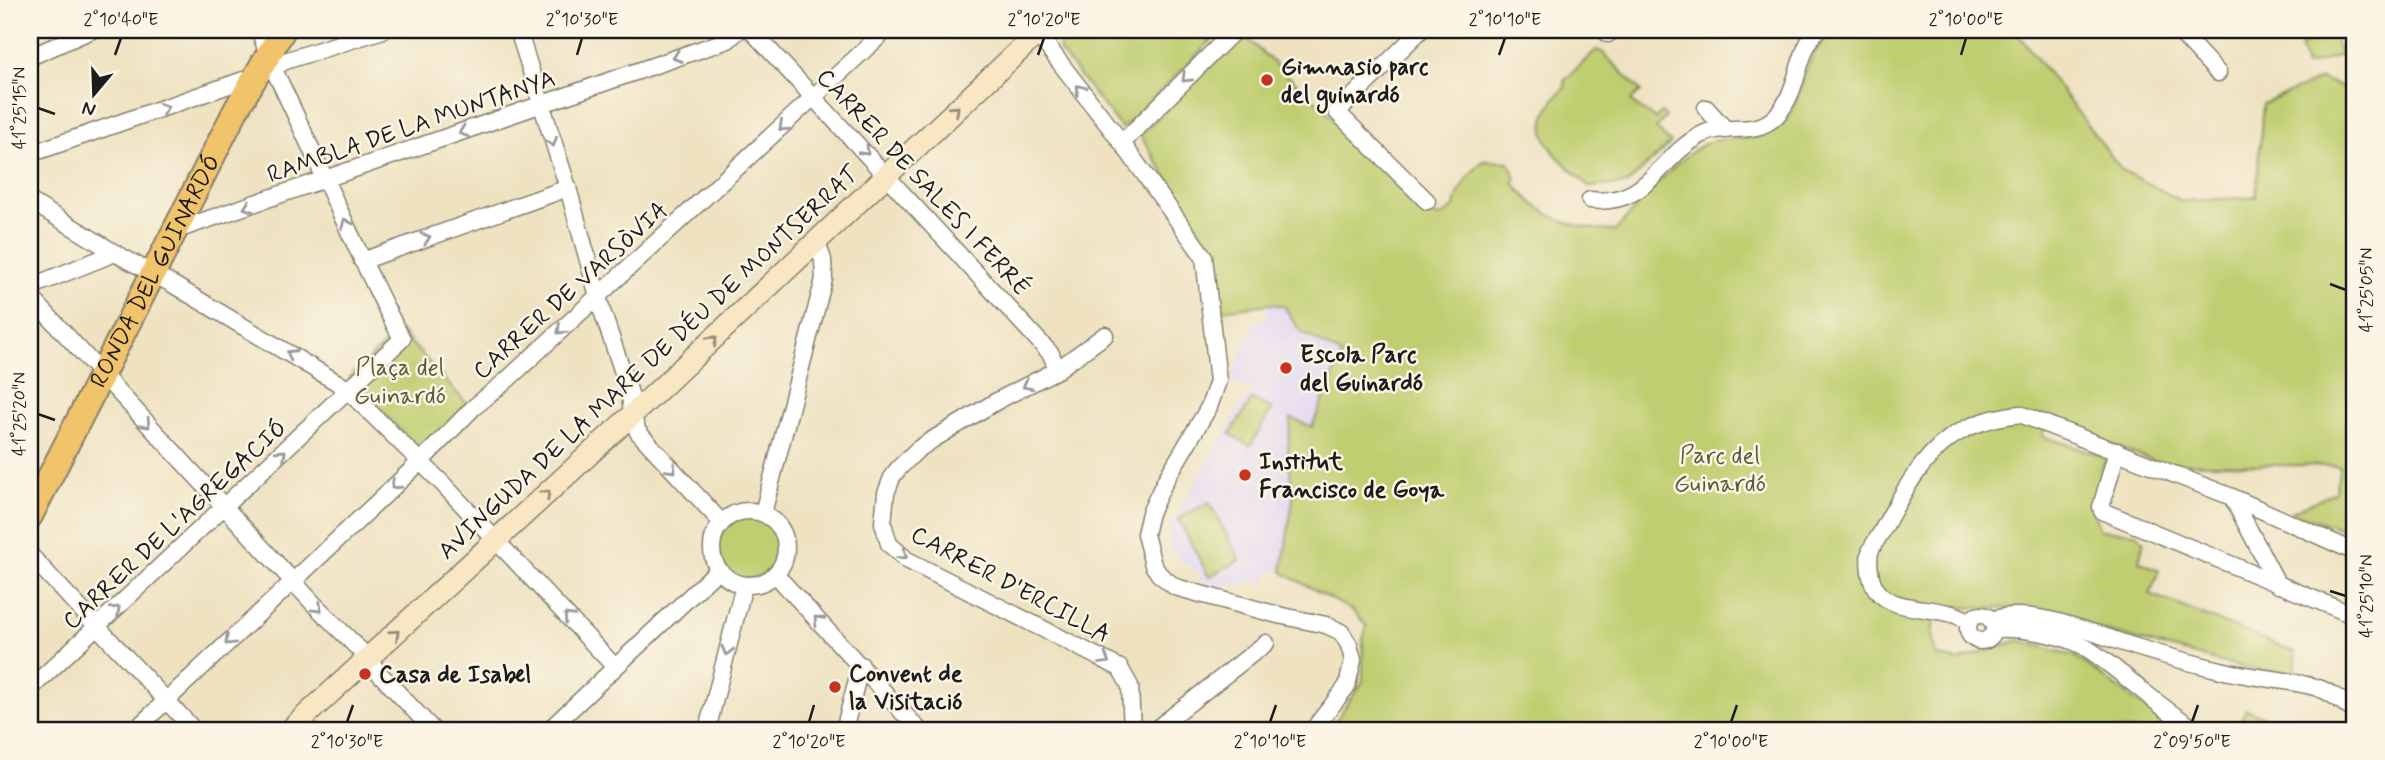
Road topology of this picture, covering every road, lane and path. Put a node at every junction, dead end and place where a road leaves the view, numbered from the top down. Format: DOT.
graph roads {
  1 [pos="92,30"];
  2 [pos="259,30"];
  3 [pos="284,30"];
  4 [pos="383,30"];
  5 [pos="518,30"];
  6 [pos="739,30"];
  7 [pos="751,30"];
  8 [pos="886,30"];
  9 [pos="1235,30"];
  10 [pos="1421,30"];
  11 [pos="1817,30"];
  12 [pos="2178,30"];
  13 [pos="1039,31"];
  14 [pos="30,57"];
  15 [pos="266,66"];
  16 [pos="2218,73"];
  17 [pos="815,97"];
  18 [pos="540,104"];
  19 [pos="1706,108"];
  20 [pos="1726,130"];
  21 [pos="1122,143"];
  22 [pos="30,154"];
  23 [pos="886,174"];
  24 [pos="326,180"];
  25 [pos="568,188"];
  26 [pos="1590,200"];
  27 [pos="30,201"];
  28 [pos="1427,201"];
  29 [pos="174,231"];
  30 [pos="817,242"];
  31 [pos="115,253"];
  32 [pos="362,261"];
  33 [pos="153,273"];
  34 [pos="30,287"];
  35 [pos="598,295"];
  36 [pos="30,296"];
  37 [pos="1105,335"];
  38 [pos="1057,370"];
  39 [pos="101,373"];
  40 [pos="348,391"];
  41 [pos="632,415"];
  42 [pos="2116,451"];
  43 [pos="421,462"];
  44 [pos="2232,498"];
  45 [pos="224,508"];
  46 [pos="762,513"];
  47 [pos="30,516"];
  48 [pos="721,522"];
  49 [pos="496,541"];
  50 [pos="2355,552"];
  51 [pos="30,555"];
  52 [pos="718,570"];
  53 [pos="775,575"];
  54 [pos="293,582"];
  55 [pos="744,585"];
  56 [pos="2278,585"];
  57 [pos="2355,616"];
  58 [pos="1993,624"];
  59 [pos="97,627"];
  60 [pos="1266,643"];
  61 [pos="367,657"];
  62 [pos="861,665"];
  63 [pos="615,667"];
  64 [pos="30,690"];
  65 [pos="166,702"];
  66 [pos="2355,712"];
  67 [pos="135,730"];
  68 [pos="194,730"];
  69 [pos="290,730"];
  70 [pos="433,730"];
  71 [pos="549,730"];
  72 [pos="707,730"];
  73 [pos="844,730"];
  74 [pos="919,730"];
  75 [pos="1132,730"];
  76 [pos="1155,730"];
  77 [pos="1313,730"];
  78 [pos="2197,730"];
  1 -- 14 [label="street"];
  2 -- 15 [label="street"];
  3 -- 15 [label="main road, RONDA DEL GUINARDÓ"];
  4 -- 15 [label="street"];
  5 -- 18 [label="street"];
  6 -- 18 [label="street, RAMBLA DE LA MUNTANYA, one-way"];
  7 -- 17 [label="street, CARRER DE SALES I FERRÉ"];
  8 -- 17 [label="street, CARRER DE VARSÒVIA"];
  9 -- 21 [label="street, one-way"];
  10 -- 28 [label="street"];
  11 -- 20 [label="street"];
  12 -- 16 [label="street"];
  21 -- 13 [label="street, one-way"];
  23 -- 13 [label="street, AVINGUDA DE LA MARE DE DÉU DE MONTSERRAT, one-way"];
  22 -- 15 [label="street, one-way"];
  15 -- 24 [label="street"];
  15 -- 29 [label="main road, RONDA DEL GUINARDÓ"];
  17 -- 23 [label="street, CARRER DE SALES I FERRÉ, one-way"];
  17 -- 35 [label="street, CARRER DE VARSÒVIA, one-way"];
  18 -- 24 [label="street, RAMBLA DE LA MUNTANYA, one-way"];
  18 -- 25 [label="street, one-way"];
  19 -- 20 [label="street"];
  20 -- 26 [label="street"];
  21 -- 77 [label="street"];
  23 -- 30 [label="street, AVINGUDA DE LA MARE DE DÉU DE MONTSERRAT"];
  23 -- 38 [label="street, CARRER DE SALES I FERRÉ"];
  24 -- 29 [label="street, RAMBLA DE LA MUNTANYA, one-way"];
  32 -- 24 [label="street, one-way"];
  32 -- 25 [label="street, one-way"];
  25 -- 35 [label="street"];
  27 -- 31 [label="street"];
  29 -- 33 [label="main road, RONDA DEL GUINARDÓ"];
  41 -- 30 [label="street, AVINGUDA DE LA MARE DE DÉU DE MONTSERRAT, one-way"];
  30 -- 46 [label="street"];
  31 -- 33 [label="street"];
  31 -- 34 [label="street"];
  32 -- 40 [label="street"];
  33 -- 39 [label="main road, RONDA DEL GUINARDÓ"];
  40 -- 33 [label="street, one-way"];
  35 -- 41 [label="street"];
  35 -- 43 [label="street, CARRER DE VARSÒVIA, one-way"];
  36 -- 39 [label="street"];
  37 -- 38 [label="street, CARRER D'ERCILLA"];
  38 -- 75 [label="street, CARRER D'ERCILLA, one-way"];
  39 -- 45 [label="street, one-way"];
  39 -- 47 [label="main road, RONDA DEL GUINARDÓ"];
  40 -- 43 [label="street"];
  45 -- 40 [label="street, CARRER DE L'AGREGACIÓ, one-way"];
  41 -- 48 [label="street, one-way"];
  49 -- 41 [label="street, AVINGUDA DE LA MARE DE DÉU DE MONTSERRAT, one-way"];
  42 -- 44 [label="street"];
  42 -- 56 [label="street"];
  42 -- 58 [label="street"];
  43 -- 49 [label="street"];
  43 -- 54 [label="street, CARRER DE VARSÒVIA, one-way"];
  44 -- 50 [label="street"];
  44 -- 56 [label="street"];
  45 -- 54 [label="street"];
  59 -- 45 [label="street, CARRER DE L'AGREGACIÓ, one-way"];
  46 -- 48 [label="street"];
  46 -- 53 [label="street"];
  48 -- 52 [label="street"];
  61 -- 49 [label="street, AVINGUDA DE LA MARE DE DÉU DE MONTSERRAT, one-way"];
  63 -- 49 [label="street, one-way"];
  51 -- 59 [label="street"];
  52 -- 55 [label="street"];
  52 -- 63 [label="street"];
  53 -- 55 [label="street"];
  62 -- 53 [label="street, one-way"];
  54 -- 61 [label="street, one-way"];
  54 -- 65 [label="street, CARRER DE VARSÒVIA, one-way"];
  55 -- 72 [label="street, one-way"];
  56 -- 57 [label="street"];
  58 -- 66 [label="street"];
  58 -- 78 [label="street"];
  59 -- 64 [label="street, CARRER DE L'AGREGACIÓ"];
  59 -- 65 [label="street"];
  60 -- 76 [label="street"];
  61 -- 69 [label="street, AVINGUDA DE LA MARE DE DÉU DE MONTSERRAT"];
  61 -- 70 [label="street"];
  62 -- 73 [label="street"];
  62 -- 74 [label="street"];
  63 -- 71 [label="street"];
  65 -- 67 [label="street, CARRER DE VARSÒVIA"];
  65 -- 68 [label="street"];
}
